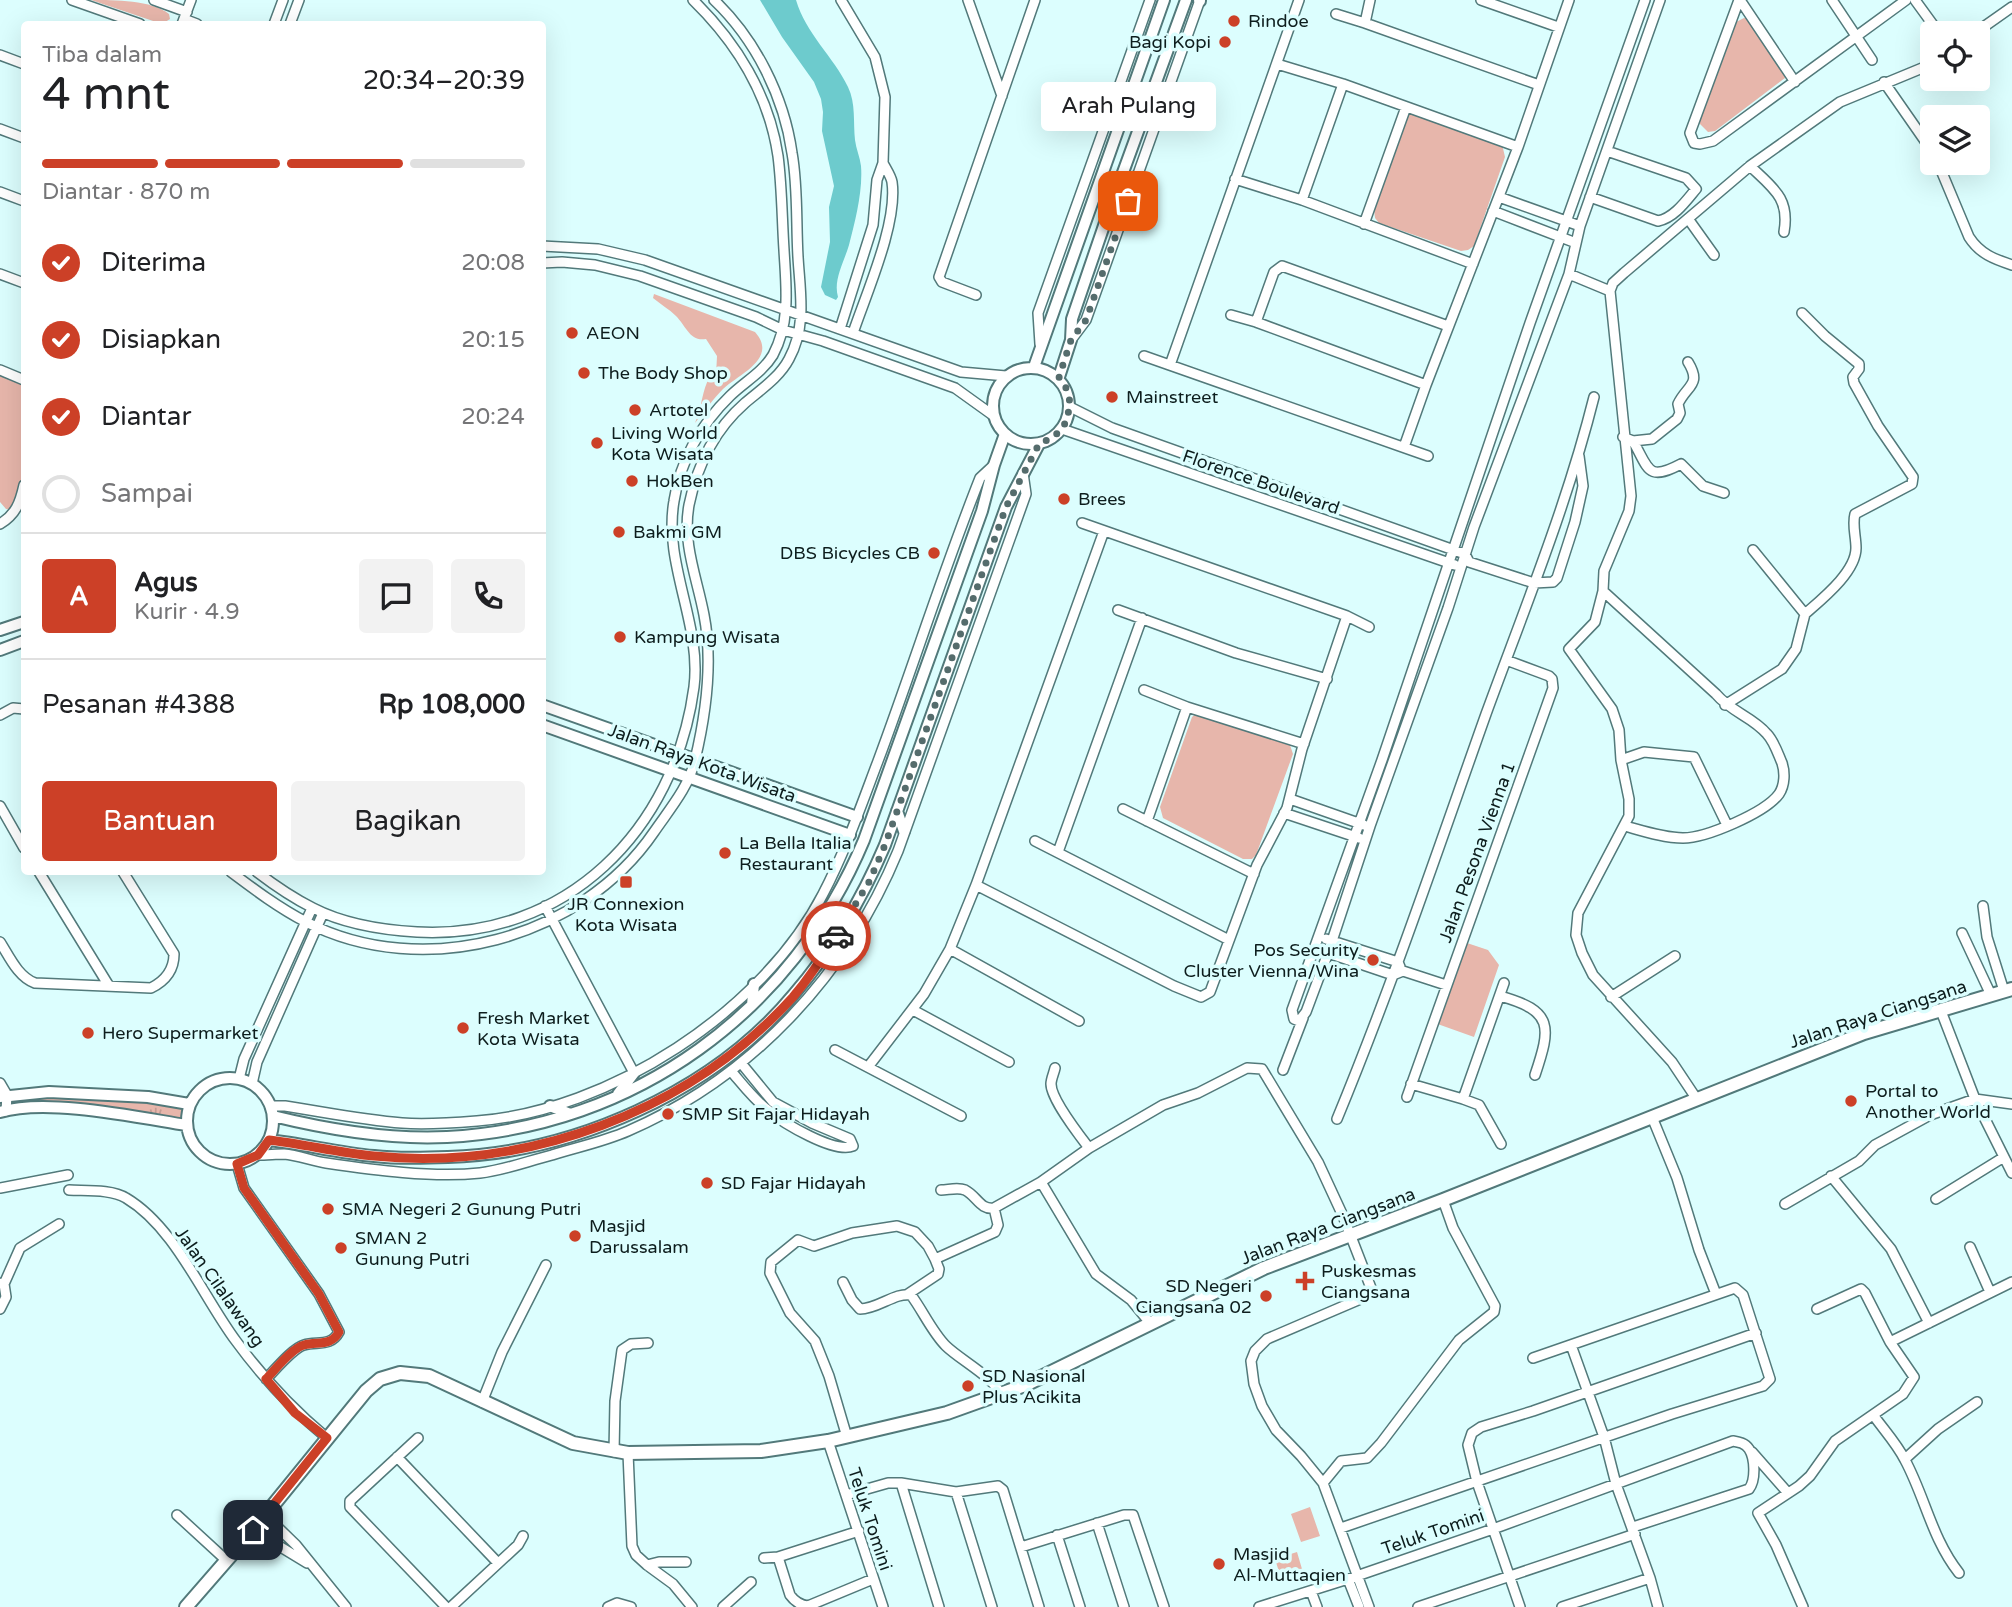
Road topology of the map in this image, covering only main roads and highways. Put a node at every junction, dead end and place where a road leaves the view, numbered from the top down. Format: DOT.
graph roads {
  1 [pos="2002,992"];
  2 [pos="186,1607"];
  1 -- 2 [label="main road, Jalan Raya Ciangsana"];
}
